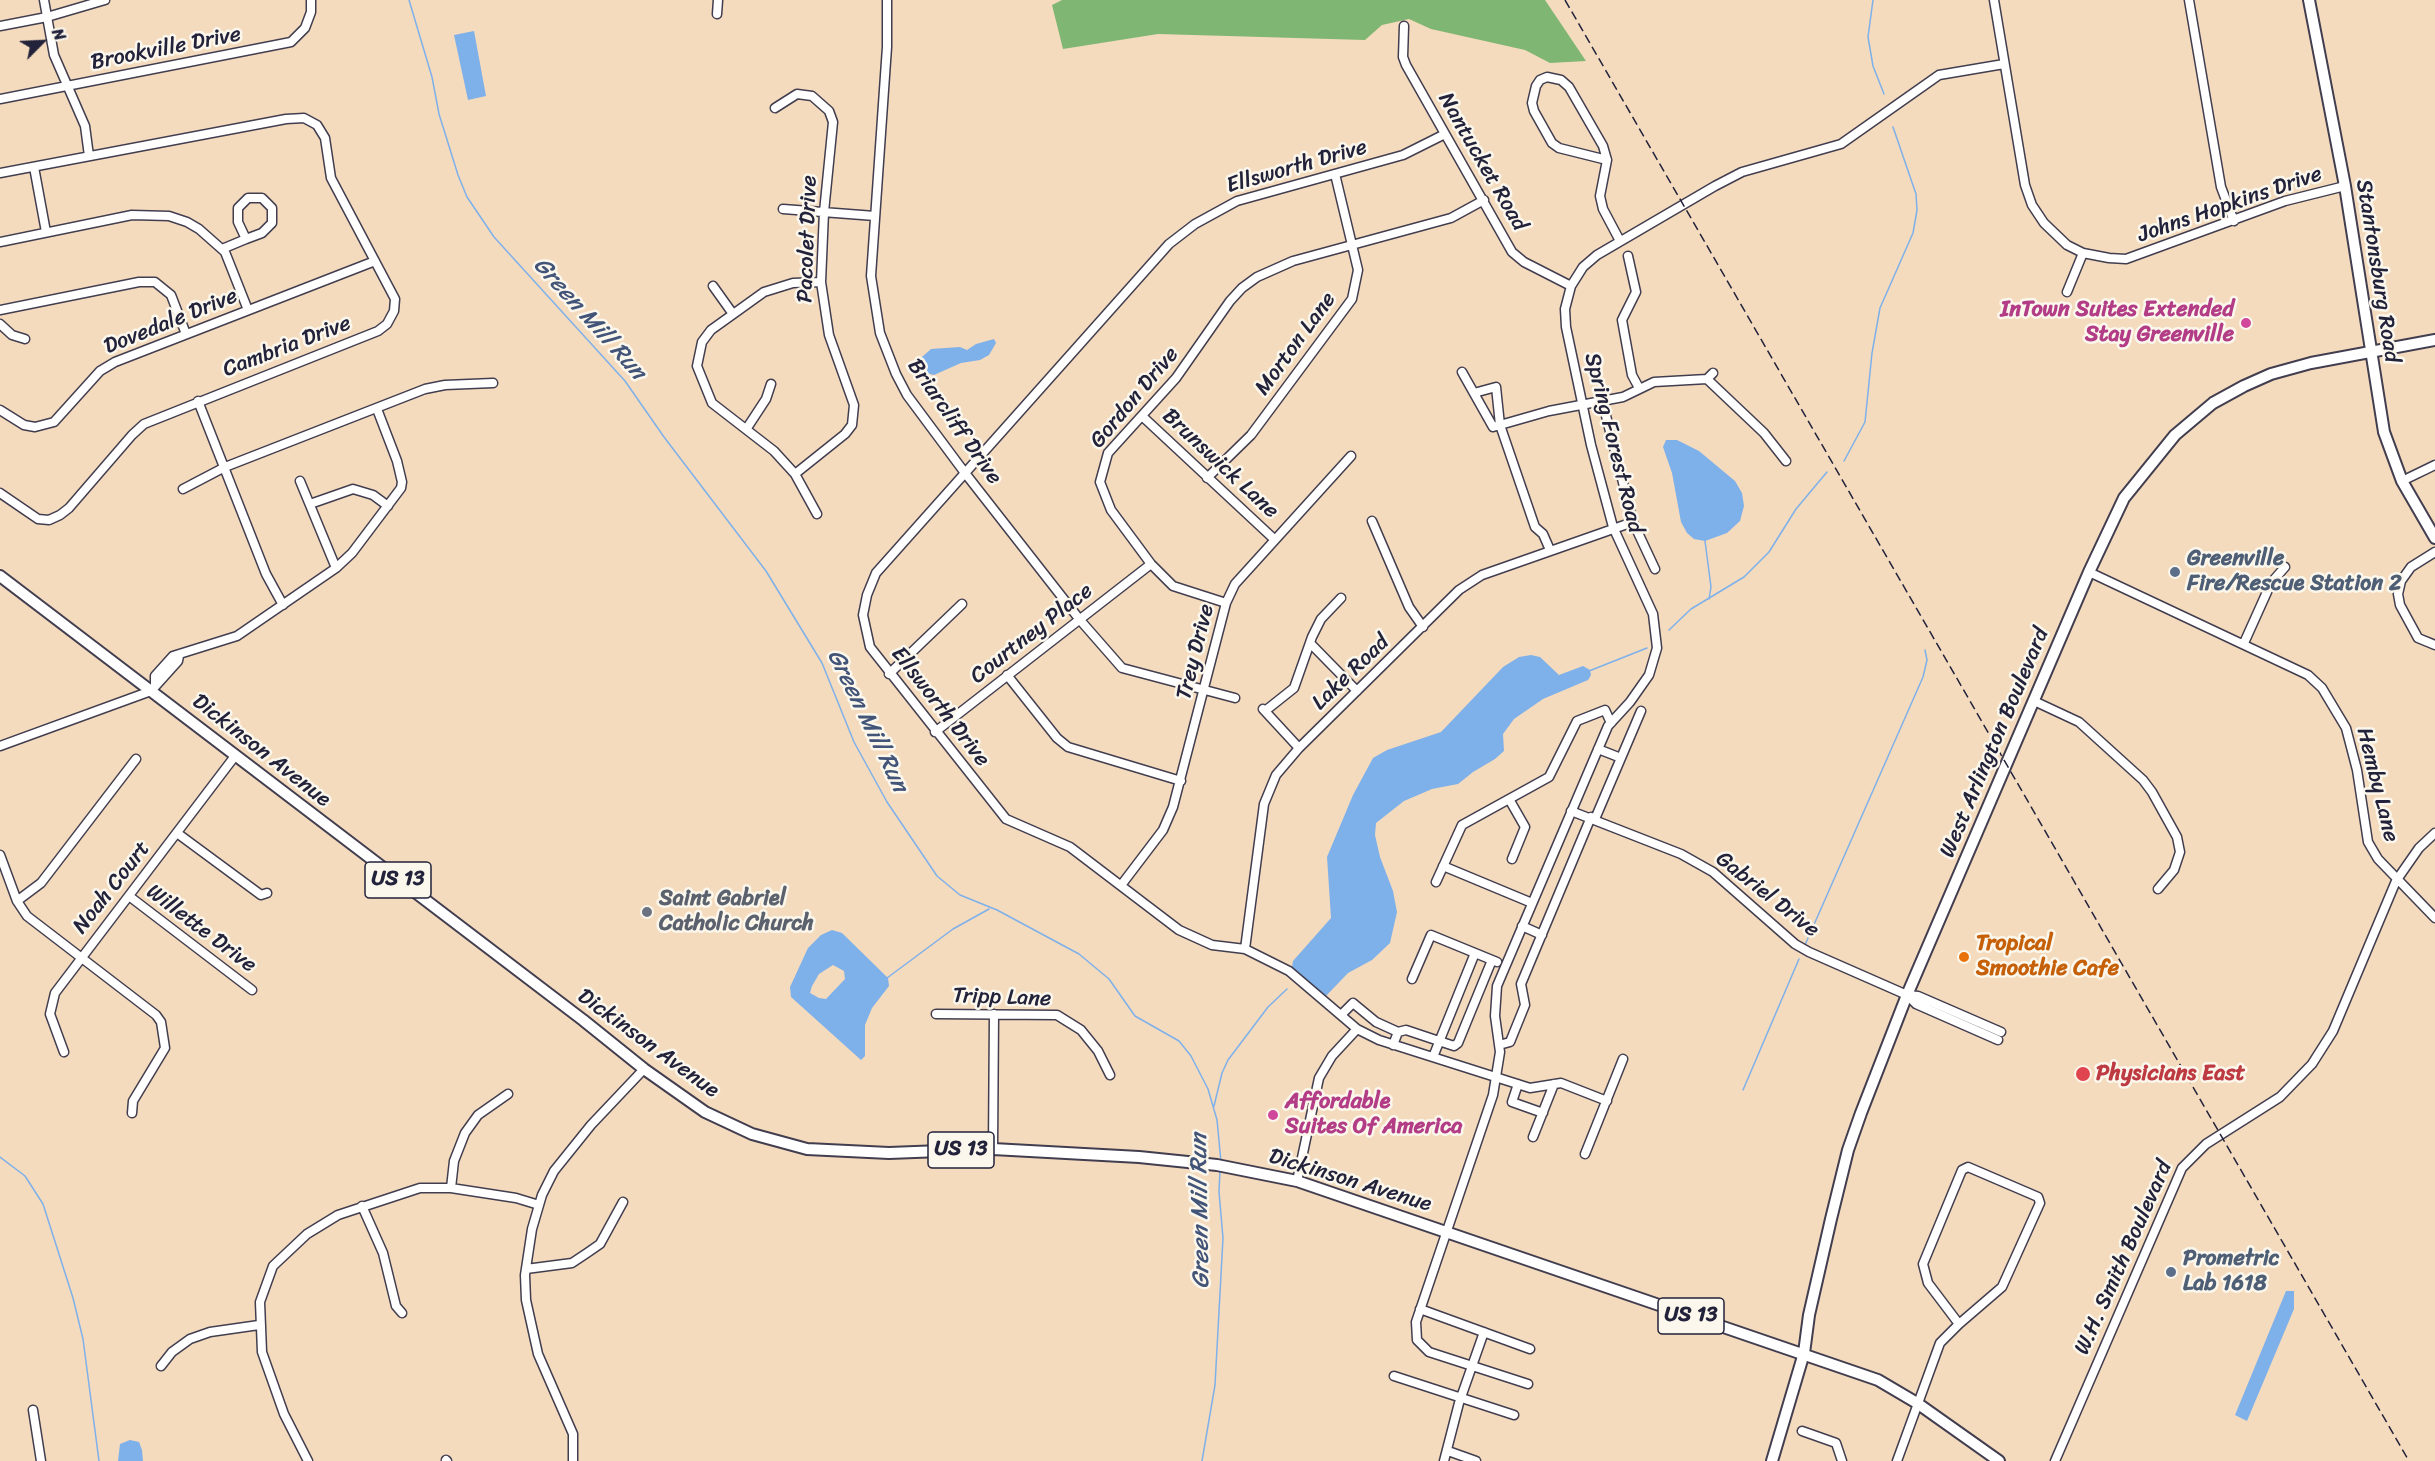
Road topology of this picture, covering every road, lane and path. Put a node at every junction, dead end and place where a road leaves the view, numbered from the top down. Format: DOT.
graph roads {
  1 [pos="44,0"];
  2 [pos="105,0"];
  3 [pos="311,0"];
  4 [pos="717,0"];
  5 [pos="887,0"];
  6 [pos="1994,0"];
  7 [pos="2189,0"];
  8 [pos="2309,0"];
  9 [pos="717,14"];
  10 [pos="47,17"];
  11 [pos="0,26"];
  12 [pos="1404,26"];
  13 [pos="2004,64"];
  14 [pos="68,86"];
  15 [pos="0,99"];
  16 [pos="775,108"];
  17 [pos="1445,134"];
  18 [pos="89,156"];
  19 [pos="1607,160"];
  20 [pos="34,167"];
  21 [pos="0,173"];
  22 [pos="1335,174"];
  23 [pos="2344,186"];
  24 [pos="1484,200"];
  25 [pos="783,209"];
  26 [pos="824,212"];
  27 [pos="875,216"];
  28 [pos="2234,221"];
  29 [pos="46,232"];
  30 [pos="246,239"];
  31 [pos="1620,241"];
  32 [pos="0,242"];
  33 [pos="1354,244"];
  34 [pos="222,249"];
  35 [pos="2083,253"];
  36 [pos="1628,256"];
  37 [pos="375,261"];
  38 [pos="821,282"];
  39 [pos="713,286"];
  40 [pos="1571,286"];
  41 [pos="2067,292"];
  42 [pos="0,310"];
  43 [pos="248,310"];
  44 [pos="733,314"];
  45 [pos="0,324"];
  46 [pos="186,334"];
  47 [pos="25,339"];
  48 [pos="2435,340"];
  49 [pos="2369,351"];
  50 [pos="1462,372"];
  51 [pos="493,383"];
  52 [pos="771,384"];
  53 [pos="1639,388"];
  54 [pos="1474,393"];
  55 [pos="1602,400"];
  56 [pos="198,401"];
  57 [pos="1582,404"];
  58 [pos="376,409"];
  59 [pos="0,410"];
  60 [pos="1142,416"];
  61 [pos="1500,425"];
  62 [pos="747,428"];
  63 [pos="1351,456"];
  64 [pos="1786,461"];
  65 [pos="2435,465"];
  66 [pos="225,467"];
  67 [pos="965,473"];
  68 [pos="795,474"];
  69 [pos="1207,478"];
  70 [pos="300,481"];
  71 [pos="2402,481"];
  72 [pos="183,489"];
  73 [pos="0,493"];
  74 [pos="310,504"];
  75 [pos="388,506"];
  76 [pos="817,514"];
  77 [pos="1372,521"];
  78 [pos="1633,522"];
  79 [pos="1613,527"];
  80 [pos="2435,538"];
  81 [pos="1274,539"];
  82 [pos="1550,550"];
  83 [pos="2435,552"];
  84 [pos="1151,564"];
  85 [pos="2285,567"];
  86 [pos="336,568"];
  87 [pos="1655,569"];
  88 [pos="2089,572"];
  89 [pos="0,576"];
  90 [pos="1341,598"];
  91 [pos="1226,603"];
  92 [pos="962,604"];
  93 [pos="283,605"];
  94 [pos="1080,620"];
  95 [pos="1423,627"];
  96 [pos="1310,643"];
  97 [pos="2244,643"];
  98 [pos="2435,645"];
  99 [pos="889,674"];
  100 [pos="1007,675"];
  101 [pos="153,689"];
  102 [pos="1205,690"];
  103 [pos="1357,692"];
  104 [pos="1235,698"];
  105 [pos="2034,701"];
  106 [pos="1641,711"];
  107 [pos="1611,723"];
  108 [pos="935,732"];
  109 [pos="0,746"];
  110 [pos="1299,748"];
  111 [pos="1598,749"];
  112 [pos="235,756"];
  113 [pos="1621,758"];
  114 [pos="136,759"];
  115 [pos="1181,781"];
  116 [pos="1509,799"];
  117 [pos="1571,811"];
  118 [pos="1593,818"];
  119 [pos="2435,832"];
  120 [pos="177,833"];
  121 [pos="0,855"];
  122 [pos="1512,859"];
  123 [pos="1443,866"];
  124 [pos="2396,880"];
  125 [pos="1436,882"];
  126 [pos="1122,884"];
  127 [pos="2158,889"];
  128 [pos="267,893"];
  129 [pos="129,896"];
  130 [pos="17,901"];
  131 [pos="1532,903"];
  132 [pos="2435,918"];
  133 [pos="1522,926"];
  134 [pos="1542,935"];
  135 [pos="1245,949"];
  136 [pos="1475,953"];
  137 [pos="80,958"];
  138 [pos="1492,960"];
  139 [pos="1505,966"];
  140 [pos="1412,979"];
  141 [pos="252,990"];
  142 [pos="1907,995"];
  143 [pos="936,1014"];
  144 [pos="994,1014"];
  145 [pos="1341,1015"];
  146 [pos="1357,1029"];
  147 [pos="1398,1032"];
  148 [pos="1999,1036"];
  149 [pos="1439,1041"];
  150 [pos="1393,1045"];
  151 [pos="1499,1045"];
  152 [pos="63,1052"];
  153 [pos="1433,1057"];
  154 [pos="1623,1059"];
  155 [pos="644,1069"];
  156 [pos="1110,1075"];
  157 [pos="1497,1077"];
  158 [pos="1518,1084"];
  159 [pos="1554,1084"];
  160 [pos="508,1094"];
  161 [pos="1607,1101"];
  162 [pos="132,1113"];
  163 [pos="1543,1113"];
  164 [pos="1533,1137"];
  165 [pos="993,1149"];
  166 [pos="1585,1154"];
  167 [pos="1297,1180"];
  168 [pos="451,1188"];
  169 [pos="623,1202"];
  170 [pos="538,1205"];
  171 [pos="362,1206"];
  172 [pos="1446,1230"];
  173 [pos="526,1269"];
  174 [pos="1420,1309"];
  175 [pos="402,1313"];
  176 [pos="1959,1324"];
  177 [pos="259,1325"];
  178 [pos="1484,1332"];
  179 [pos="1530,1349"];
  180 [pos="1804,1353"];
  181 [pos="161,1366"];
  182 [pos="1472,1366"];
  183 [pos="1394,1376"];
  184 [pos="1528,1384"];
  185 [pos="1461,1396"];
  186 [pos="1917,1403"];
  187 [pos="33,1410"];
  188 [pos="1514,1415"];
  189 [pos="1802,1431"];
  190 [pos="1448,1451"];
  191 [pos="41,1461"];
  192 [pos="308,1461"];
  193 [pos="573,1461"];
  194 [pos="1444,1461"];
  195 [pos="1476,1461"];
  196 [pos="1772,1461"];
  197 [pos="1842,1461"];
  198 [pos="1897,1461"];
  199 [pos="1999,1461"];
  200 [pos="2055,1461"];
  1 -- 10 [label="street"];
  2 -- 10 [label="street"];
  3 -- 14 [label="street, Brookville Drive"];
  4 -- 9 [label="street"];
  5 -- 27 [label="street, Briarcliff Drive"];
  6 -- 13 [label="street, Johns Hopkins Drive"];
  7 -- 28 [label="street"];
  8 -- 23 [label="main road, Stantonsburg Road"];
  10 -- 11 [label="street"];
  10 -- 14 [label="street"];
  12 -- 17 [label="street, Nantucket Road"];
  13 -- 31 [label="street, Spring Forest Road"];
  13 -- 35 [label="street, Johns Hopkins Drive"];
  14 -- 15 [label="street, Brookville Drive"];
  14 -- 18 [label="street"];
  16 -- 26 [label="street, Pacolet Drive"];
  17 -- 22 [label="street, Ellsworth Drive"];
  17 -- 24 [label="street, Nantucket Road"];
  18 -- 20 [label="street"];
  18 -- 37 [label="street, Cambria Drive"];
  19 -- 19 [label="street"];
  19 -- 31 [label="street"];
  20 -- 21 [label="street"];
  20 -- 29 [label="street"];
  22 -- 33 [label="street, Morton Lane"];
  22 -- 67 [label="street, Ellsworth Drive"];
  23 -- 28 [label="street, Johns Hopkins Drive"];
  23 -- 49 [label="main road, Stantonsburg Road"];
  24 -- 33 [label="street, Gordon Drive"];
  24 -- 40 [label="street, Nantucket Road"];
  25 -- 26 [label="street"];
  26 -- 27 [label="street"];
  26 -- 38 [label="street, Pacolet Drive"];
  27 -- 67 [label="street, Briarcliff Drive"];
  28 -- 35 [label="street, Johns Hopkins Drive"];
  29 -- 32 [label="street"];
  29 -- 34 [label="street"];
  30 -- 30 [label="street"];
  30 -- 34 [label="street"];
  31 -- 40 [label="street, Spring Forest Road"];
  33 -- 60 [label="street, Gordon Drive"];
  33 -- 69 [label="street, Morton Lane"];
  34 -- 43 [label="street"];
  35 -- 41 [label="street"];
  36 -- 53 [label="street"];
  37 -- 43 [label="street, Dovedale Drive"];
  37 -- 56 [label="street, Cambria Drive"];
  38 -- 44 [label="street"];
  38 -- 68 [label="street, Pacolet Drive"];
  39 -- 44 [label="street"];
  40 -- 57 [label="street, Spring Forest Road"];
  42 -- 46 [label="street"];
  43 -- 46 [label="street, Dovedale Drive"];
  44 -- 62 [label="street"];
  45 -- 47 [label="street"];
  46 -- 59 [label="street, Dovedale Drive"];
  48 -- 49 [label="main road, West Arlington Boulevard"];
  49 -- 71 [label="main road, Stantonsburg Road"];
  49 -- 88 [label="main road, West Arlington Boulevard"];
  50 -- 54 [label="street"];
  51 -- 58 [label="street"];
  52 -- 62 [label="street"];
  53 -- 55 [label="street"];
  53 -- 64 [label="street"];
  54 -- 61 [label="street"];
  54 -- 61 [label="street"];
  55 -- 57 [label="street"];
  55 -- 78 [label="street"];
  56 -- 66 [label="street"];
  56 -- 73 [label="street, Cambria Drive"];
  57 -- 61 [label="street"];
  57 -- 79 [label="street, Spring Forest Road"];
  58 -- 66 [label="street"];
  58 -- 75 [label="street"];
  60 -- 69 [label="street, Brunswick Lane"];
  60 -- 84 [label="street, Gordon Drive"];
  61 -- 82 [label="street"];
  62 -- 68 [label="street"];
  63 -- 81 [label="street, Trey Drive"];
  65 -- 71 [label="street"];
  66 -- 72 [label="street"];
  66 -- 93 [label="street"];
  67 -- 94 [label="street, Briarcliff Drive"];
  67 -- 99 [label="street, Ellsworth Drive"];
  68 -- 76 [label="street"];
  69 -- 81 [label="street, Brunswick Lane"];
  70 -- 74 [label="street"];
  71 -- 80 [label="main road, Stantonsburg Road"];
  74 -- 75 [label="street"];
  74 -- 86 [label="street"];
  75 -- 86 [label="street"];
  77 -- 95 [label="street"];
  78 -- 79 [label="street, Lake Road"];
  78 -- 87 [label="street"];
  79 -- 82 [label="street, Lake Road"];
  79 -- 107 [label="street, Spring Forest Road"];
  81 -- 91 [label="street, Trey Drive"];
  82 -- 95 [label="street, Lake Road"];
  83 -- 98 [label="street"];
  84 -- 91 [label="street, Gordon Drive"];
  84 -- 94 [label="street, Courtney Place"];
  85 -- 97 [label="street"];
  86 -- 93 [label="street"];
  88 -- 97 [label="street, Hemby Lane"];
  88 -- 105 [label="main road, West Arlington Boulevard"];
  89 -- 101 [label="main road, Dickinson Avenue / US 13"];
  90 -- 96 [label="street"];
  91 -- 102 [label="street, Trey Drive"];
  92 -- 99 [label="street"];
  93 -- 101 [label="street"];
  94 -- 100 [label="street, Courtney Place"];
  94 -- 102 [label="street, Briarcliff Drive"];
  95 -- 103 [label="street, Lake Road"];
  96 -- 103 [label="street"];
  96 -- 110 [label="street"];
  97 -- 124 [label="street, Hemby Lane"];
  99 -- 108 [label="street, Ellsworth Drive"];
  100 -- 108 [label="street, Courtney Place"];
  100 -- 115 [label="street"];
  101 -- 109 [label="street"];
  101 -- 112 [label="main road, Dickinson Avenue / US 13"];
  102 -- 104 [label="street, Briarcliff Drive"];
  102 -- 115 [label="street, Trey Drive"];
  103 -- 110 [label="street, Lake Road"];
  105 -- 127 [label="street"];
  105 -- 142 [label="main road, West Arlington Boulevard"];
  106 -- 113 [label="street"];
  107 -- 111 [label="street, Spring Forest Road"];
  107 -- 116 [label="street"];
  108 -- 126 [label="street, Ellsworth Drive"];
  110 -- 135 [label="street, Lake Road"];
  111 -- 113 [label="street"];
  111 -- 117 [label="street, Spring Forest Road"];
  112 -- 120 [label="street, Noah Court"];
  112 -- 155 [label="main road, Dickinson Avenue / US 13"];
  113 -- 118 [label="street"];
  114 -- 130 [label="street"];
  115 -- 126 [label="street, Trey Drive"];
  116 -- 122 [label="street"];
  116 -- 123 [label="street"];
  117 -- 118 [label="street, Gabriel Drive"];
  117 -- 131 [label="street, Spring Forest Road"];
  118 -- 134 [label="street"];
  118 -- 142 [label="street, Gabriel Drive"];
  119 -- 124 [label="street, W.H. Smith Boulevard"];
  120 -- 128 [label="street"];
  120 -- 129 [label="street, Noah Court"];
  121 -- 130 [label="street"];
  123 -- 125 [label="street"];
  123 -- 131 [label="street"];
  124 -- 132 [label="street, Hemby Lane"];
  124 -- 200 [label="street, W.H. Smith Boulevard"];
  126 -- 135 [label="street, Ellsworth Drive"];
  129 -- 137 [label="street, Noah Court"];
  129 -- 141 [label="street, Willette Drive"];
  130 -- 137 [label="street"];
  131 -- 133 [label="street, Spring Forest Road"];
  133 -- 134 [label="street"];
  133 -- 139 [label="street, Spring Forest Road"];
  134 -- 151 [label="street"];
  135 -- 145 [label="street, Ellsworth Drive"];
  136 -- 138 [label="street"];
  136 -- 140 [label="street"];
  136 -- 149 [label="street"];
  137 -- 152 [label="street, Noah Court"];
  137 -- 162 [label="street"];
  138 -- 139 [label="street"];
  138 -- 149 [label="street"];
  139 -- 151 [label="street, Spring Forest Road"];
  142 -- 148 [label="street, Gabriel Drive"];
  142 -- 180 [label="main road, West Arlington Boulevard"];
  143 -- 144 [label="street, Tripp Lane"];
  144 -- 156 [label="street, Tripp Lane"];
  144 -- 165 [label="street"];
  145 -- 146 [label="street, Ellsworth Drive"];
  145 -- 147 [label="street"];
  146 -- 150 [label="street, Ellsworth Drive"];
  146 -- 167 [label="street"];
  147 -- 149 [label="street"];
  147 -- 150 [label="street"];
  149 -- 153 [label="street"];
  150 -- 153 [label="street, Ellsworth Drive"];
  151 -- 157 [label="street, Spring Forest Road"];
  153 -- 157 [label="street, Ellsworth Drive"];
  154 -- 161 [label="street"];
  155 -- 165 [label="main road, Dickinson Avenue / US 13"];
  155 -- 170 [label="street"];
  157 -- 158 [label="street, Ellsworth Drive"];
  157 -- 172 [label="street, Spring Forest Road"];
  158 -- 159 [label="street, Ellsworth Drive"];
  158 -- 163 [label="street"];
  159 -- 161 [label="street, Ellsworth Drive"];
  159 -- 163 [label="street"];
  160 -- 168 [label="street"];
  161 -- 166 [label="street"];
  163 -- 164 [label="street"];
  165 -- 167 [label="main road, Dickinson Avenue / US 13"];
  167 -- 172 [label="main road, Dickinson Avenue / US 13"];
  168 -- 170 [label="street"];
  168 -- 171 [label="street"];
  169 -- 173 [label="street"];
  170 -- 173 [label="street"];
  171 -- 175 [label="street"];
  171 -- 177 [label="street"];
  172 -- 174 [label="street, Spring Forest Road"];
  172 -- 180 [label="main road, Dickinson Avenue / US 13"];
  173 -- 193 [label="street"];
  174 -- 178 [label="street"];
  174 -- 182 [label="street, Spring Forest Road"];
  176 -- 176 [label="street"];
  176 -- 186 [label="street"];
  177 -- 181 [label="street"];
  177 -- 192 [label="street"];
  178 -- 179 [label="street"];
  178 -- 182 [label="street"];
  180 -- 186 [label="main road, Dickinson Avenue / US 13"];
  180 -- 196 [label="main road, West Arlington Boulevard"];
  182 -- 184 [label="street"];
  182 -- 185 [label="street"];
  183 -- 185 [label="street"];
  185 -- 188 [label="street"];
  185 -- 190 [label="street"];
  186 -- 198 [label="street"];
  186 -- 199 [label="main road, Dickinson Avenue / US 13"];
  187 -- 191 [label="street"];
  189 -- 197 [label="street"];
  190 -- 194 [label="street"];
  190 -- 195 [label="street"];
}
